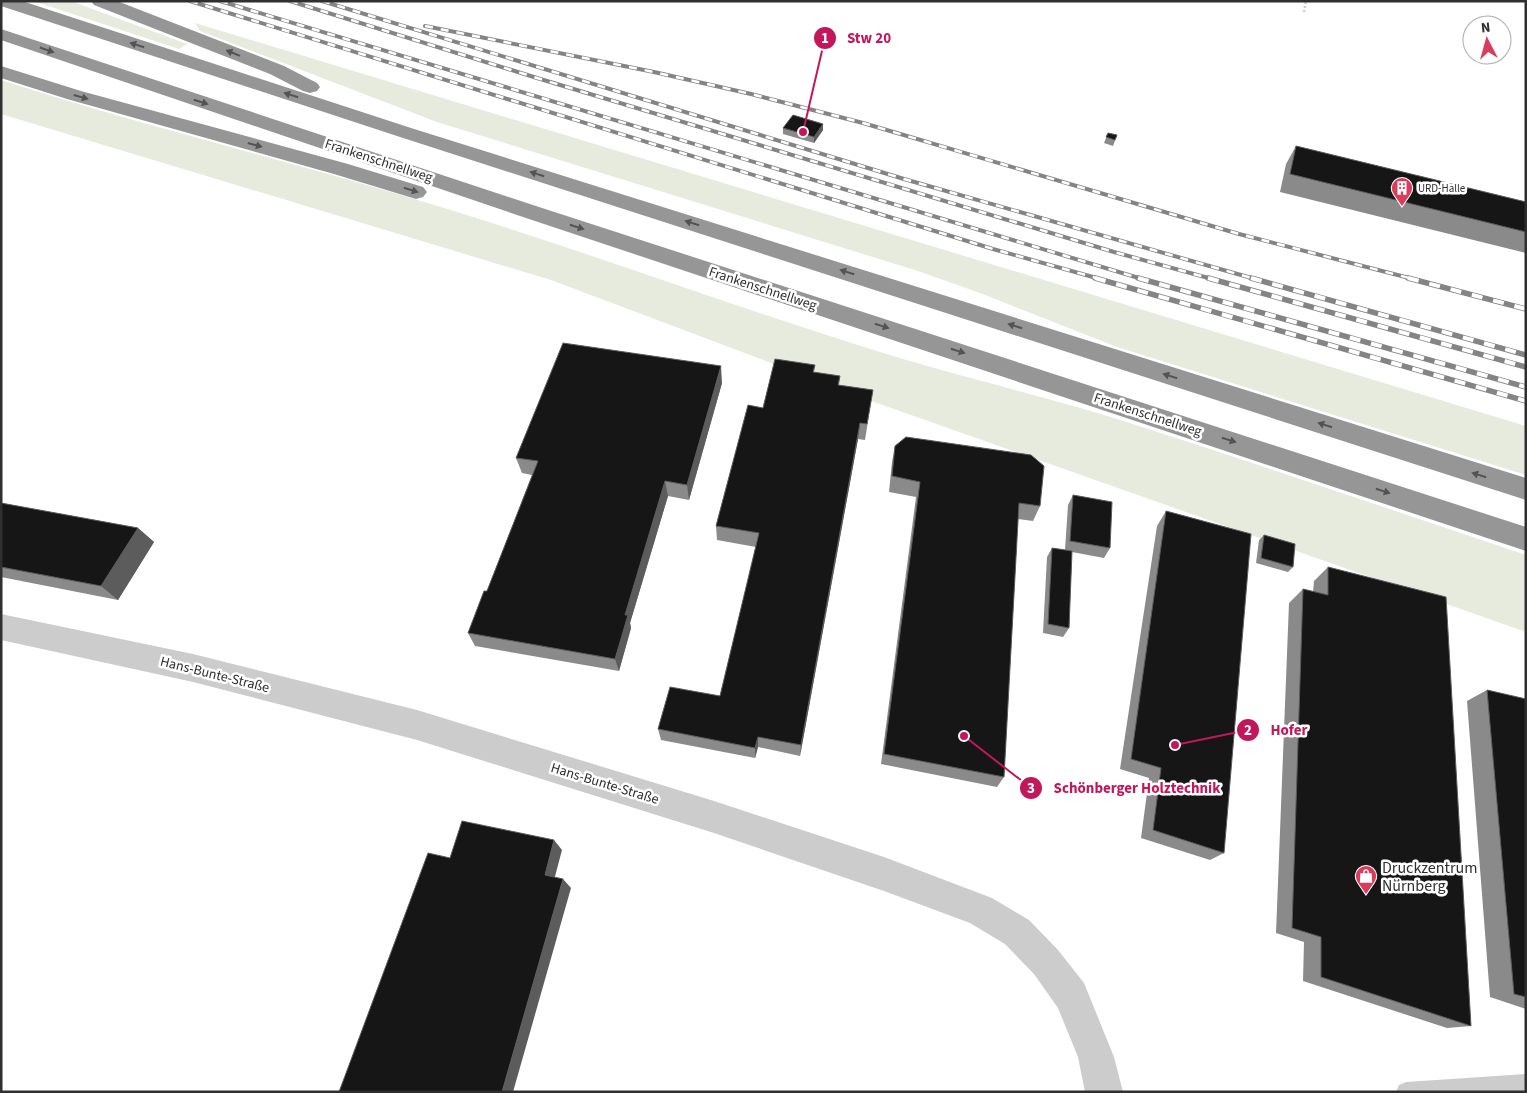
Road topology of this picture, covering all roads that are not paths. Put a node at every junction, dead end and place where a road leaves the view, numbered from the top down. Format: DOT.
graph roads {
  1 [pos="3,1"];
  2 [pos="100,1"];
  3 [pos="1,34"];
  4 [pos="1,72"];
  5 [pos="404,132"];
  6 [pos="531,212"];
  7 [pos="1526,490"];
  8 [pos="1526,539"];
  9 [pos="1,626"];
  10 [pos="1526,1084"];
  11 [pos="1104,1092"];
  12 [pos="1406,1092"];
  5 -- 1 [label="highway, one-way"];
  5 -- 2 [label="highway, one-way"];
  3 -- 6 [label="highway, Frankenschnellweg, one-way"];
  4 -- 6 [label="highway, one-way"];
  7 -- 5 [label="highway, one-way"];
  6 -- 8 [label="highway, Frankenschnellweg, one-way"];
  9 -- 11 [label="street, Hans-Bunte-Straße"];
  10 -- 12 [label="lane"];
}
